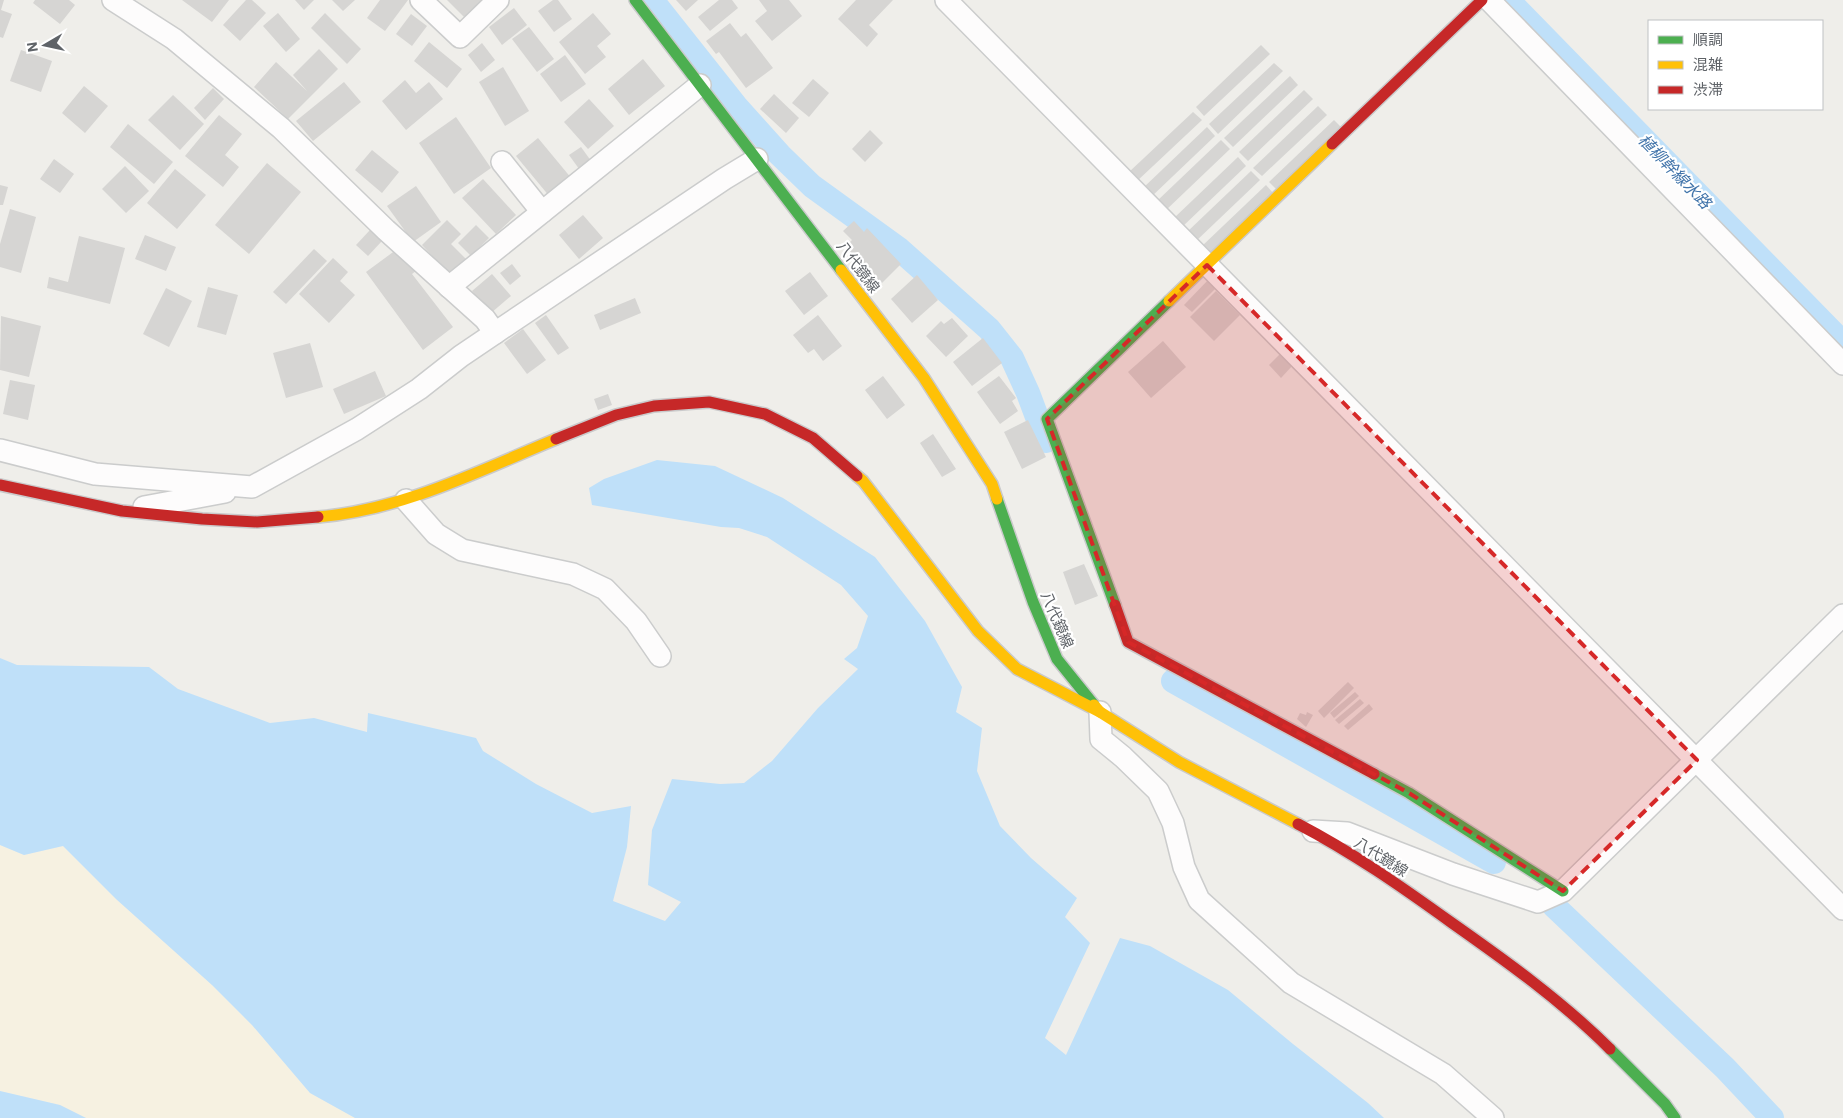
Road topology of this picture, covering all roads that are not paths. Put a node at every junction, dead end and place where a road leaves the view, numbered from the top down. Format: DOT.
graph roads {
  1 [pos="113,0"];
  2 [pos="421,0"];
  3 [pos="498,0"];
  4 [pos="636,0"];
  5 [pos="946,0"];
  6 [pos="1482,0"];
  7 [pos="1490,0"];
  8 [pos="700,84"];
  9 [pos="757,159"];
  10 [pos="502,162"];
  11 [pos="542,212"];
  12 [pos="1207,265"];
  13 [pos="449,287"];
  14 [pos="495,333"];
  15 [pos="1843,364"];
  16 [pos="0,450"];
  17 [pos="0,485"];
  18 [pos="252,487"];
  19 [pos="406,500"];
  20 [pos="122,511"];
  21 [pos="1843,615"];
  22 [pos="660,656"];
  23 [pos="1100,712"];
  24 [pos="1697,760"];
  25 [pos="1312,831"];
  26 [pos="1562,891"];
  27 [pos="1843,909"];
  28 [pos="1493,1118"];
  29 [pos="1675,1118"];
  1 -- 13 [label="street"];
  2 -- 3 [label="street"];
  4 -- 8 [label="street, 八代鏡線"];
  5 -- 12 [label="street"];
  6 -- 12 [label="street"];
  7 -- 15 [label="street"];
  8 -- 9 [label="street, 八代鏡線"];
  8 -- 11 [label="street"];
  9 -- 14 [label="street"];
  9 -- 23 [label="street, 八代鏡線"];
  10 -- 11 [label="street"];
  11 -- 13 [label="street"];
  12 -- 24 [label="street"];
  12 -- 26 [label="street"];
  13 -- 14 [label="street"];
  14 -- 18 [label="street"];
  16 -- 18 [label="street"];
  17 -- 20 [label="street"];
  18 -- 20 [label="street"];
  19 -- 20 [label="street"];
  19 -- 22 [label="street"];
  19 -- 23 [label="street"];
  21 -- 24 [label="street"];
  23 -- 25 [label="street, 八代鏡線"];
  23 -- 28 [label="street"];
  24 -- 26 [label="street"];
  24 -- 27 [label="street"];
  25 -- 26 [label="street"];
  25 -- 29 [label="street, 八代鏡線"];
}
